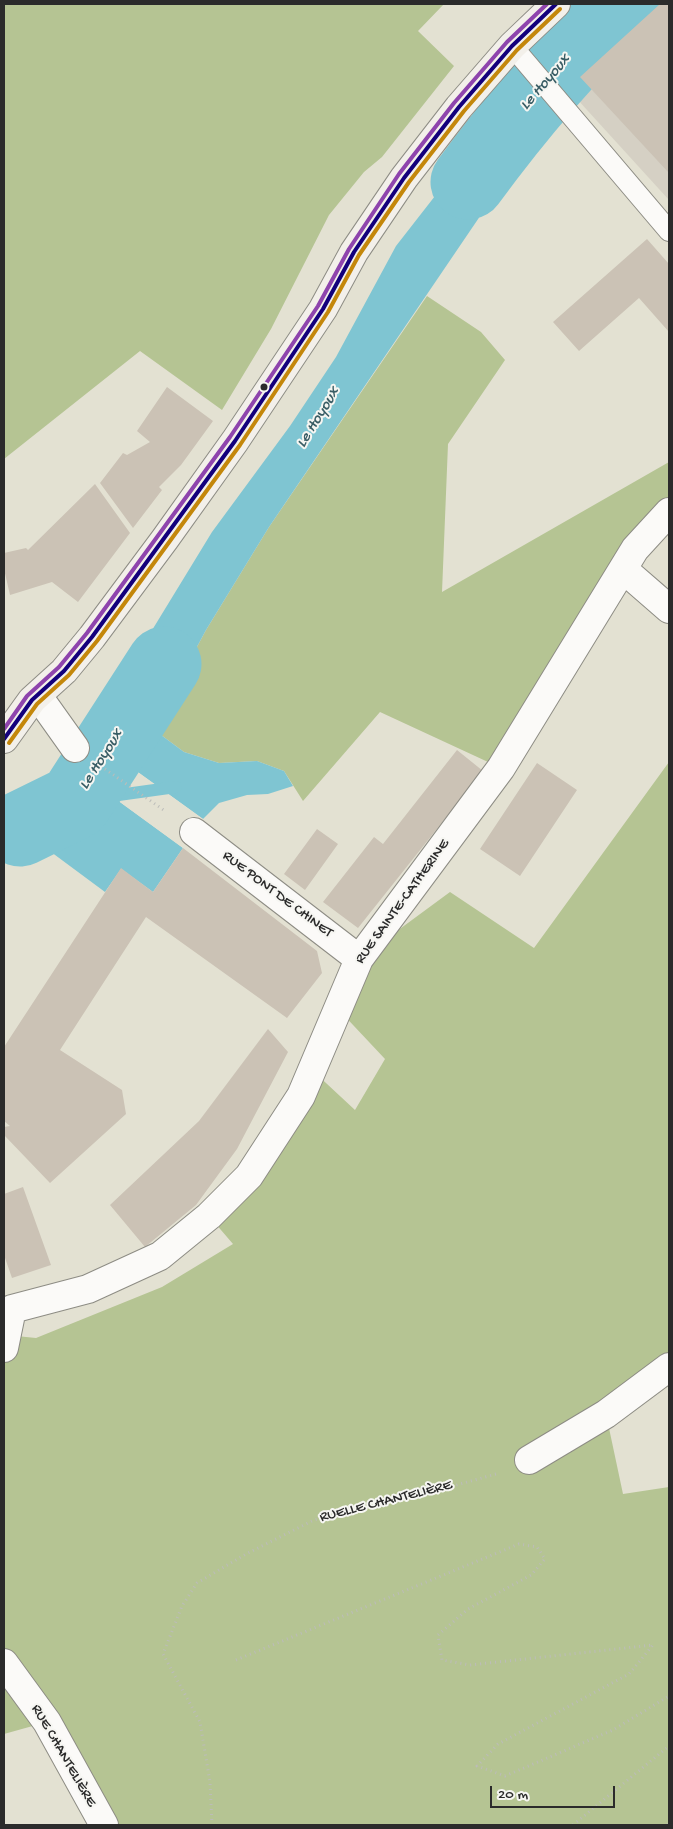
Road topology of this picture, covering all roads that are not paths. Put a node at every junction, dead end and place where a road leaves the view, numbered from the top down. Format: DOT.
graph roads {
  1 [pos="556,4"];
  2 [pos="512,46"];
  3 [pos="669,231"];
  4 [pos="669,512"];
  5 [pos="623,569"];
  6 [pos="669,609"];
  7 [pos="35,698"];
  8 [pos="4,704"];
  9 [pos="4,739"];
  10 [pos="75,748"];
  11 [pos="194,832"];
  12 [pos="359,958"];
  13 [pos="8,1304"];
  14 [pos="4,1348"];
  15 [pos="669,1367"];
  16 [pos="529,1460"];
  17 [pos="4,1663"];
  18 [pos="104,1825"];
  1 -- 2 [label="main road"];
  2 -- 3 [label="lane"];
  2 -- 7 [label="main road"];
  4 -- 5 [label="street, RUE SAINTE-CATHERINE"];
  5 -- 6 [label="street"];
  5 -- 12 [label="street, RUE SAINTE-CATHERINE"];
  7 -- 8 [label="main road"];
  7 -- 9 [label="main road"];
  7 -- 10 [label="street"];
  11 -- 12 [label="street, RUE PONT DE CHINET"];
  12 -- 13 [label="street, RUE SAINTE-CATHERINE"];
  13 -- 14 [label="street"];
  15 -- 16 [label="street"];
  17 -- 18 [label="street, RUE CHANTELIÈRE"];
}
